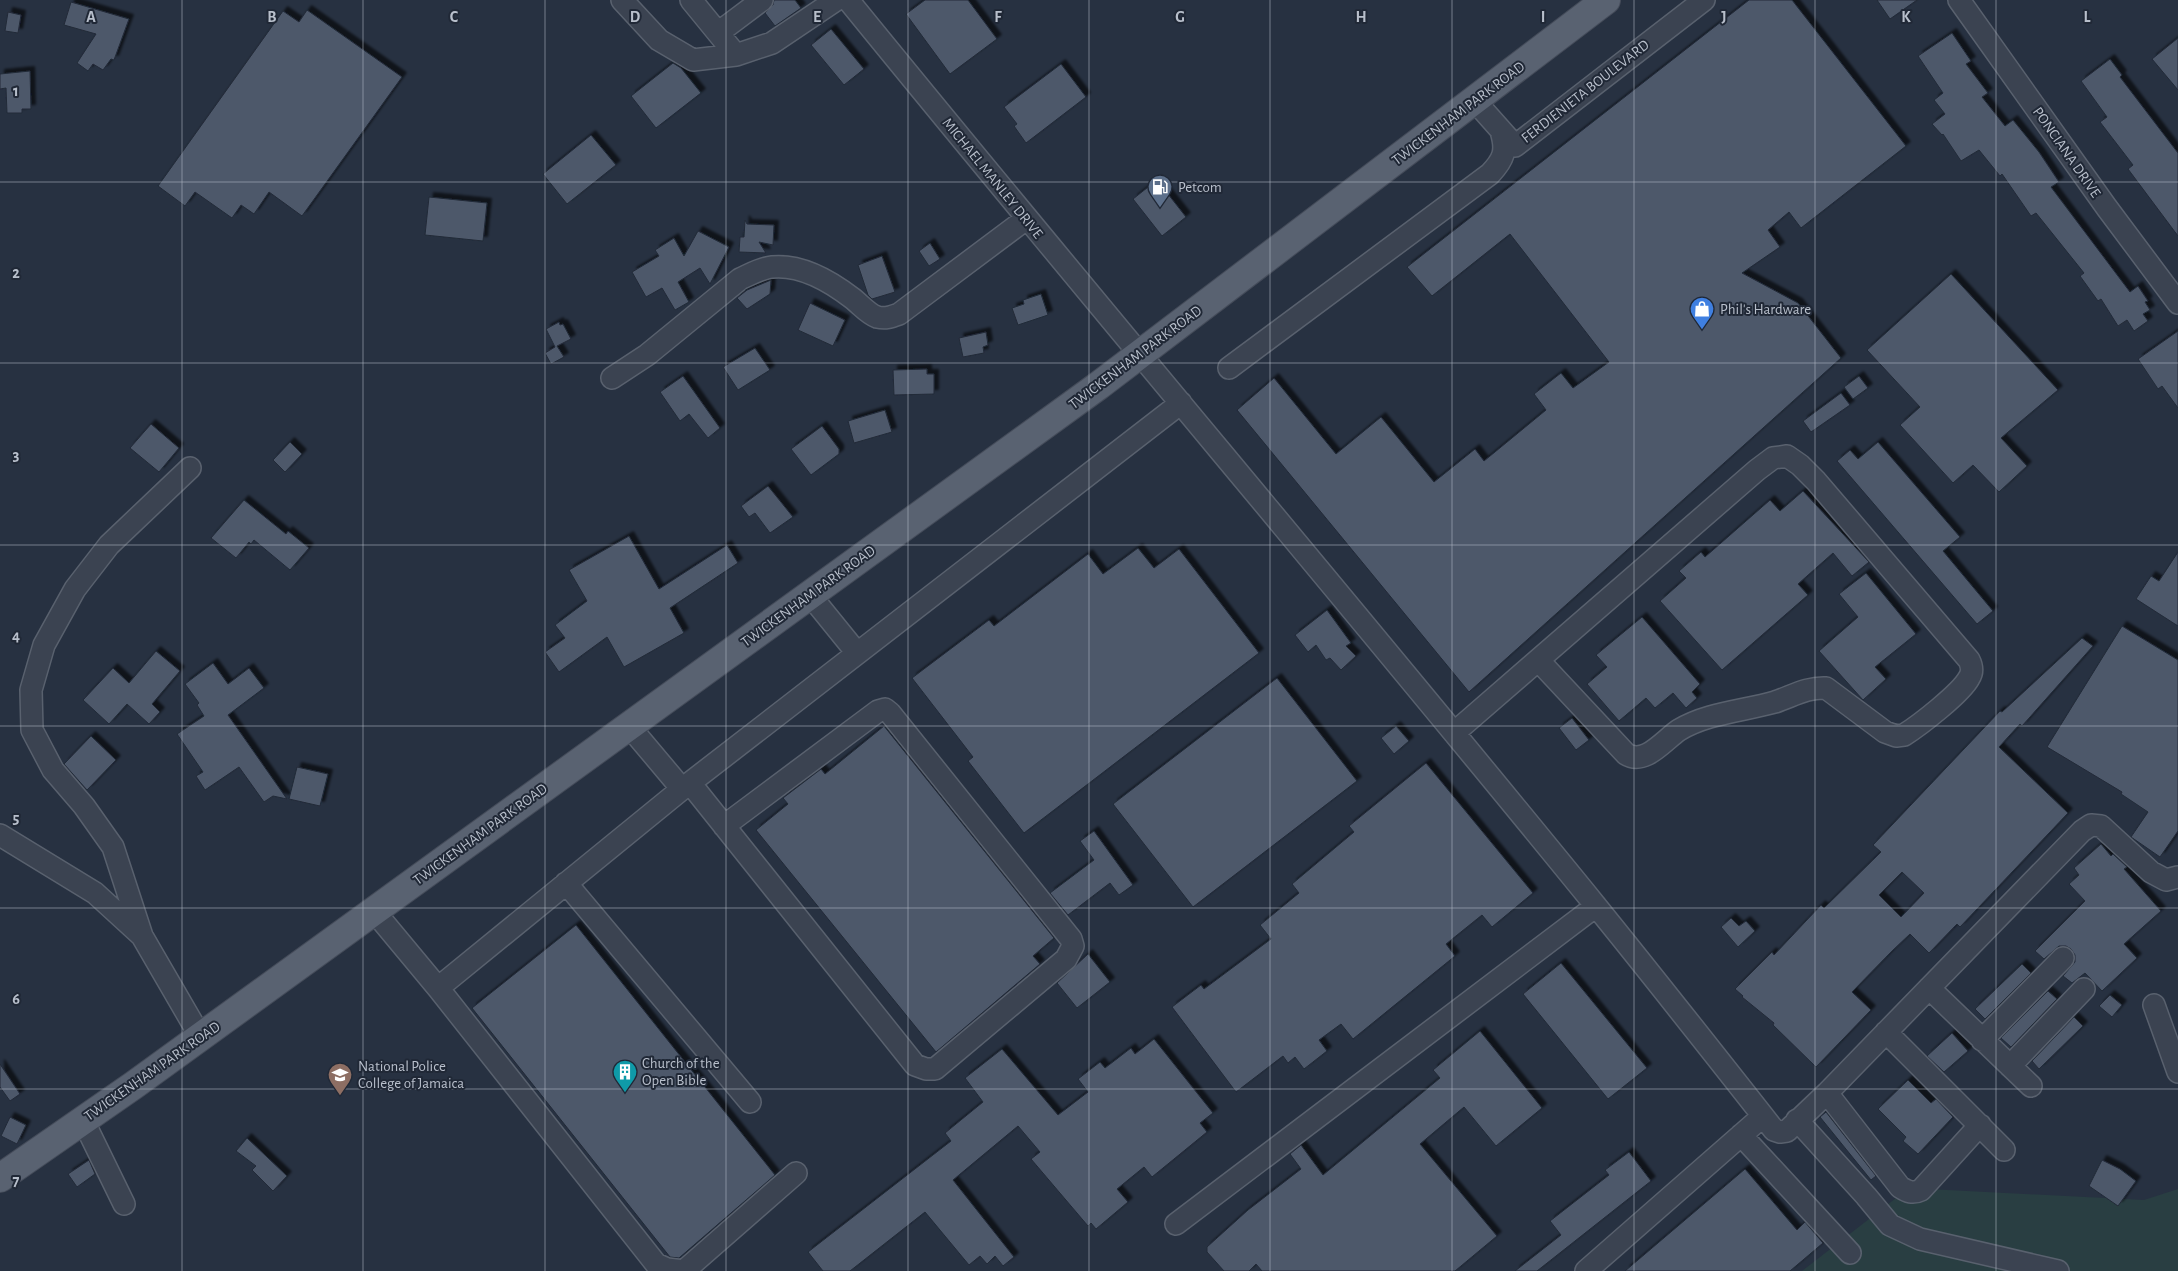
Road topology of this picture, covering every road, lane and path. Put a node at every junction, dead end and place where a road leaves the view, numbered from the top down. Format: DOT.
graph roads {
  1 [pos="622,0"];
  2 [pos="690,0"];
  3 [pos="762,0"];
  4 [pos="836,0"];
  5 [pos="848,0"];
  6 [pos="1606,0"];
  7 [pos="1704,0"];
  8 [pos="1959,0"];
  9 [pos="718,33"];
  10 [pos="736,56"];
  11 [pos="1475,100"];
  12 [pos="1501,131"];
  13 [pos="1026,219"];
  14 [pos="2178,303"];
  15 [pos="1140,354"];
  16 [pos="1230,368"];
  17 [pos="612,378"];
  18 [pos="1181,403"];
  19 [pos="190,468"];
  20 [pos="810,595"];
  21 [pos="858,653"];
  22 [pos="1538,660"];
  23 [pos="629,726"];
  24 [pos="1454,733"];
  25 [pos="686,786"];
  26 [pos="724,826"];
  27 [pos="0,835"];
  28 [pos="2178,877"];
  29 [pos="566,883"];
  30 [pos="1596,906"];
  31 [pos="374,911"];
  32 [pos="142,936"];
  33 [pos="2063,958"];
  34 [pos="438,988"];
  35 [pos="1929,988"];
  36 [pos="2084,989"];
  37 [pos="2154,1005"];
  38 [pos="1886,1032"];
  39 [pos="200,1036"];
  40 [pos="1982,1040"];
  41 [pos="2010,1066"];
  42 [pos="2178,1072"];
  43 [pos="2031,1086"];
  44 [pos="1827,1093"];
  45 [pos="750,1102"];
  46 [pos="1763,1116"];
  47 [pos="83,1120"];
  48 [pos="1797,1120"];
  49 [pos="1980,1125"];
  50 [pos="1741,1135"];
  51 [pos="2004,1150"];
  52 [pos="796,1174"];
  53 [pos="0,1178"];
  54 [pos="124,1204"];
  55 [pos="1176,1224"];
  56 [pos="1850,1253"];
  57 [pos="1586,1271"];
  58 [pos="2058,1271"];
  1 -- 10 [label="street"];
  2 -- 9 [label="street"];
  3 -- 9 [label="street"];
  4 -- 10 [label="street"];
  5 -- 13 [label="street, MICHAEL MANLEY DRIVE"];
  6 -- 11 [label="main road, TWICKENHAM PARK ROAD"];
  7 -- 12 [label="street, FERDIENIETA BOULEVARD"];
  8 -- 14 [label="street, PONCIANA DRIVE"];
  9 -- 10 [label="street"];
  11 -- 12 [label="street, FERDIENIETA BOULEVARD"];
  11 -- 15 [label="main road, TWICKENHAM PARK ROAD"];
  12 -- 16 [label="street"];
  13 -- 15 [label="street, MICHAEL MANLEY DRIVE"];
  13 -- 17 [label="street"];
  15 -- 18 [label="street, MICHAEL MANLEY DRIVE"];
  15 -- 20 [label="main road, TWICKENHAM PARK ROAD"];
  18 -- 21 [label="street"];
  18 -- 24 [label="street, MICHAEL MANLEY DRIVE"];
  19 -- 32 [label="street"];
  20 -- 21 [label="street"];
  20 -- 23 [label="main road, TWICKENHAM PARK ROAD"];
  21 -- 25 [label="street"];
  22 -- 22 [label="street"];
  22 -- 24 [label="street"];
  23 -- 25 [label="street"];
  23 -- 31 [label="main road, TWICKENHAM PARK ROAD"];
  24 -- 30 [label="street, MICHAEL MANLEY DRIVE"];
  25 -- 26 [label="street"];
  25 -- 29 [label="street"];
  26 -- 26 [label="street"];
  27 -- 32 [label="street"];
  28 -- 35 [label="street"];
  29 -- 34 [label="street"];
  29 -- 45 [label="street"];
  30 -- 46 [label="street, MICHAEL MANLEY DRIVE"];
  30 -- 55 [label="street"];
  31 -- 34 [label="street"];
  31 -- 39 [label="main road, TWICKENHAM PARK ROAD"];
  32 -- 39 [label="street"];
  33 -- 40 [label="street"];
  34 -- 52 [label="street"];
  35 -- 38 [label="street"];
  35 -- 40 [label="street"];
  36 -- 41 [label="street"];
  37 -- 42 [label="street"];
  38 -- 44 [label="street"];
  38 -- 49 [label="street"];
  39 -- 47 [label="main road, TWICKENHAM PARK ROAD"];
  40 -- 41 [label="street"];
  41 -- 43 [label="street"];
  44 -- 48 [label="street"];
  44 -- 49 [label="street"];
  46 -- 48 [label="street, MICHAEL MANLEY DRIVE"];
  46 -- 50 [label="street"];
  47 -- 53 [label="main road, TWICKENHAM PARK ROAD"];
  47 -- 54 [label="street"];
  48 -- 58 [label="street"];
  49 -- 51 [label="street"];
  50 -- 56 [label="street"];
  50 -- 57 [label="street"];
}
